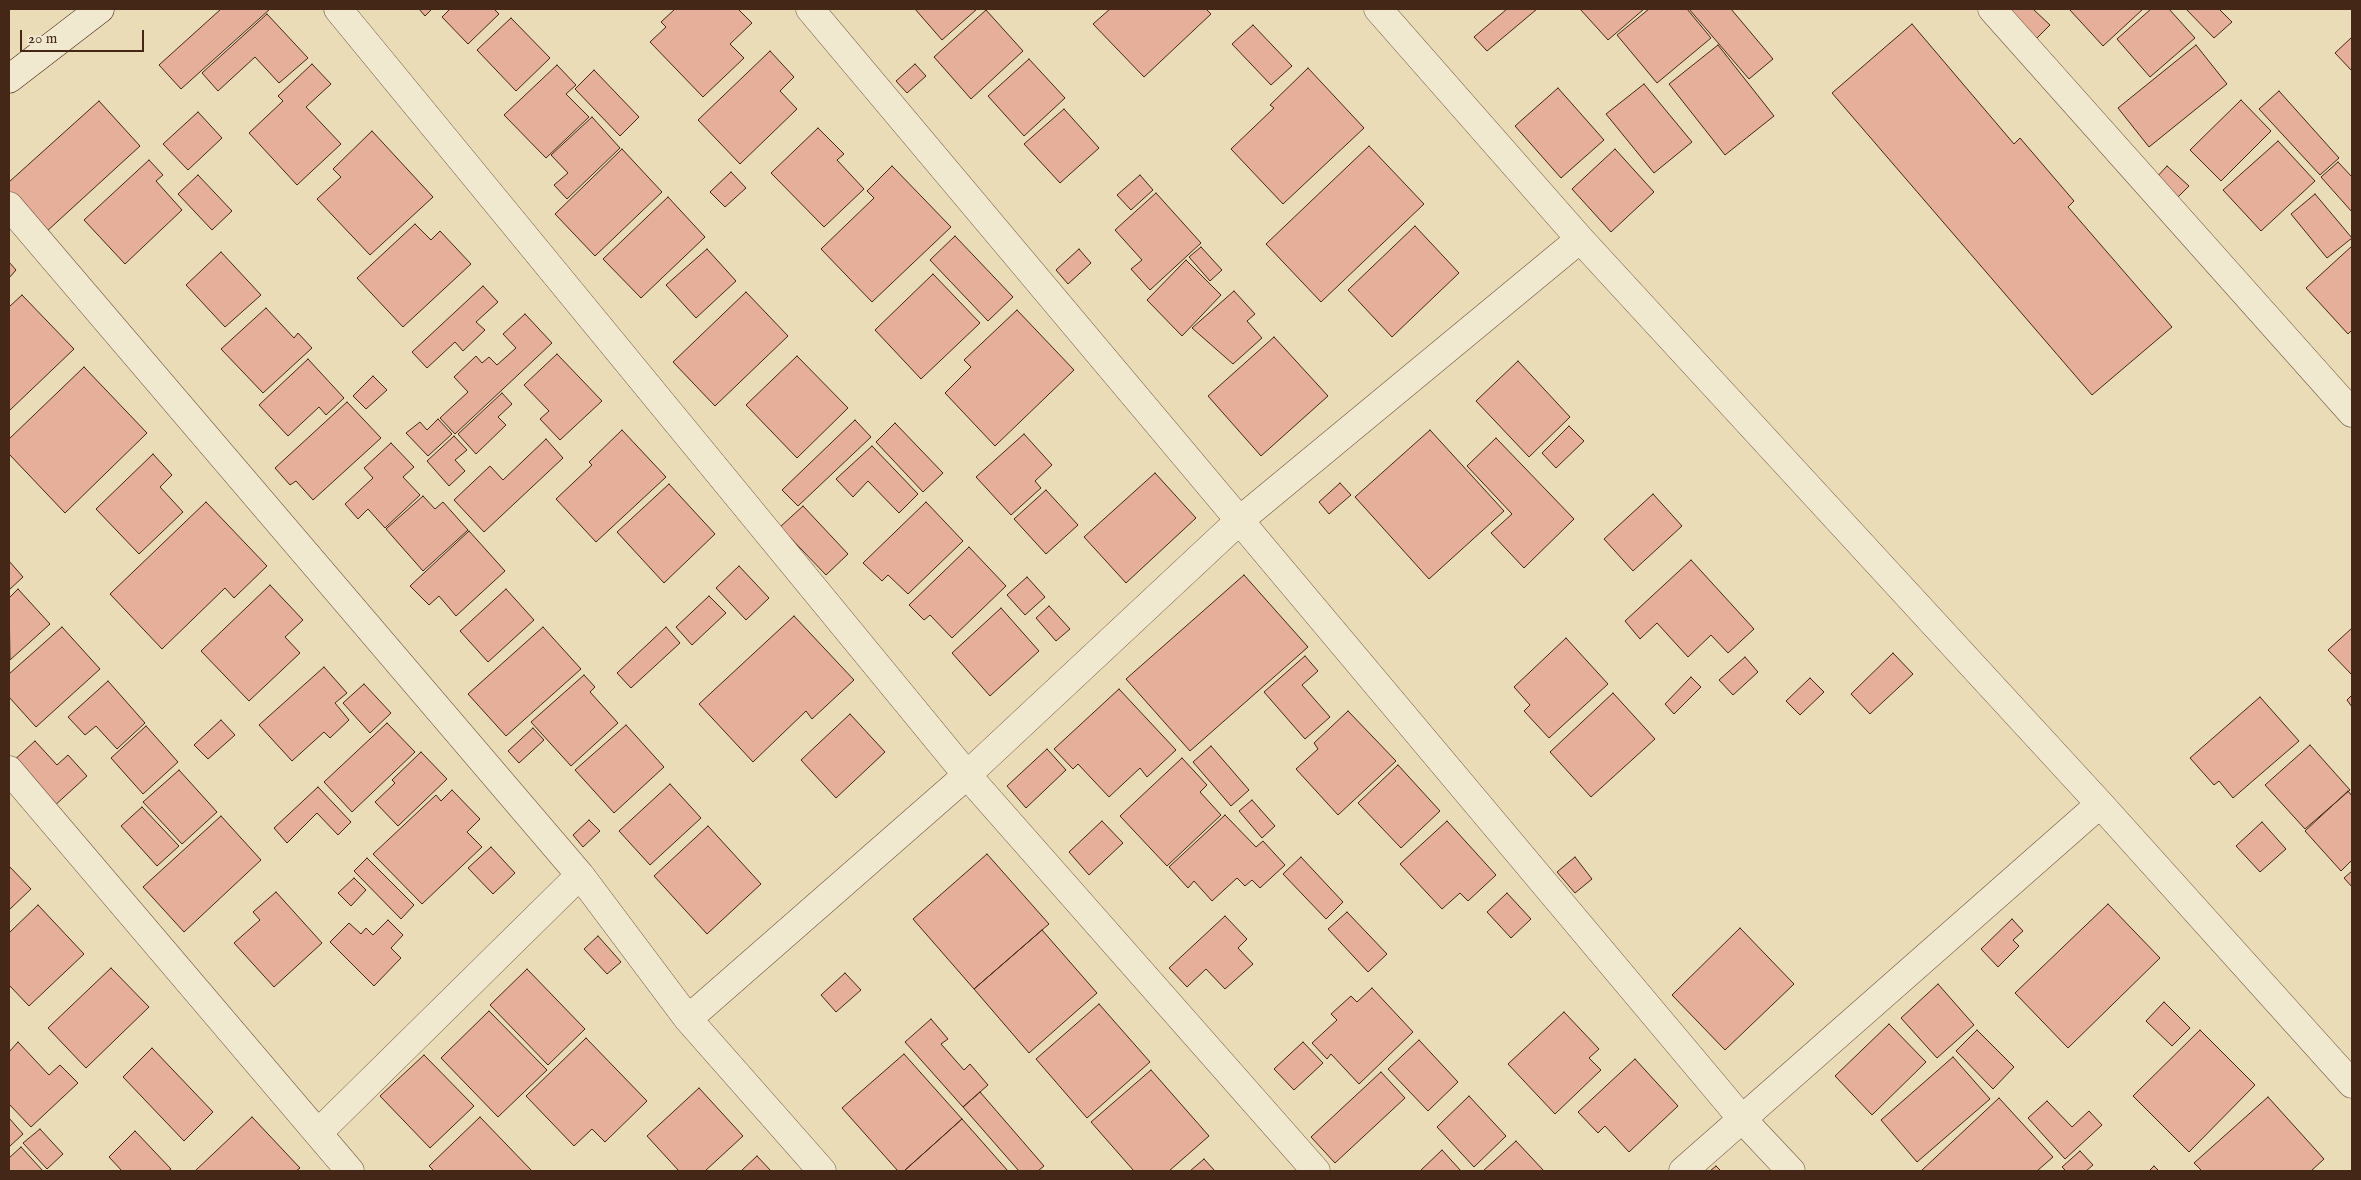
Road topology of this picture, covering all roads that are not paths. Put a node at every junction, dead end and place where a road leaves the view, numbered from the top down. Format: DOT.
graph roads {
  1 [pos="100,9"];
  2 [pos="338,9"];
  3 [pos="810,9"];
  4 [pos="1378,9"];
  5 [pos="1992,9"];
  6 [pos="9,78"];
  7 [pos="9,206"];
  8 [pos="1580,239"];
  9 [pos="2352,414"];
  10 [pos="1240,520"];
  11 [pos="9,770"];
  12 [pos="967,775"];
  13 [pos="2100,804"];
  14 [pos="580,875"];
  15 [pos="688,1019"];
  16 [pos="2352,1084"];
  17 [pos="1743,1120"];
  18 [pos="318,1134"];
  19 [pos="350,1171"];
  20 [pos="822,1171"];
  21 [pos="1316,1171"];
  22 [pos="1683,1171"];
  23 [pos="1791,1171"];
  1 -- 6 [label="street"];
  2 -- 12 [label="street"];
  3 -- 10 [label="street"];
  4 -- 8 [label="street"];
  5 -- 9 [label="street"];
  7 -- 14 [label="street"];
  8 -- 10 [label="street"];
  8 -- 13 [label="street"];
  10 -- 12 [label="street"];
  10 -- 17 [label="street"];
  11 -- 18 [label="street"];
  12 -- 15 [label="street"];
  12 -- 21 [label="street"];
  13 -- 16 [label="street"];
  13 -- 17 [label="street"];
  14 -- 15 [label="street"];
  14 -- 18 [label="street"];
  15 -- 20 [label="street"];
  17 -- 22 [label="street"];
  17 -- 23 [label="street"];
  18 -- 19 [label="street"];
}
